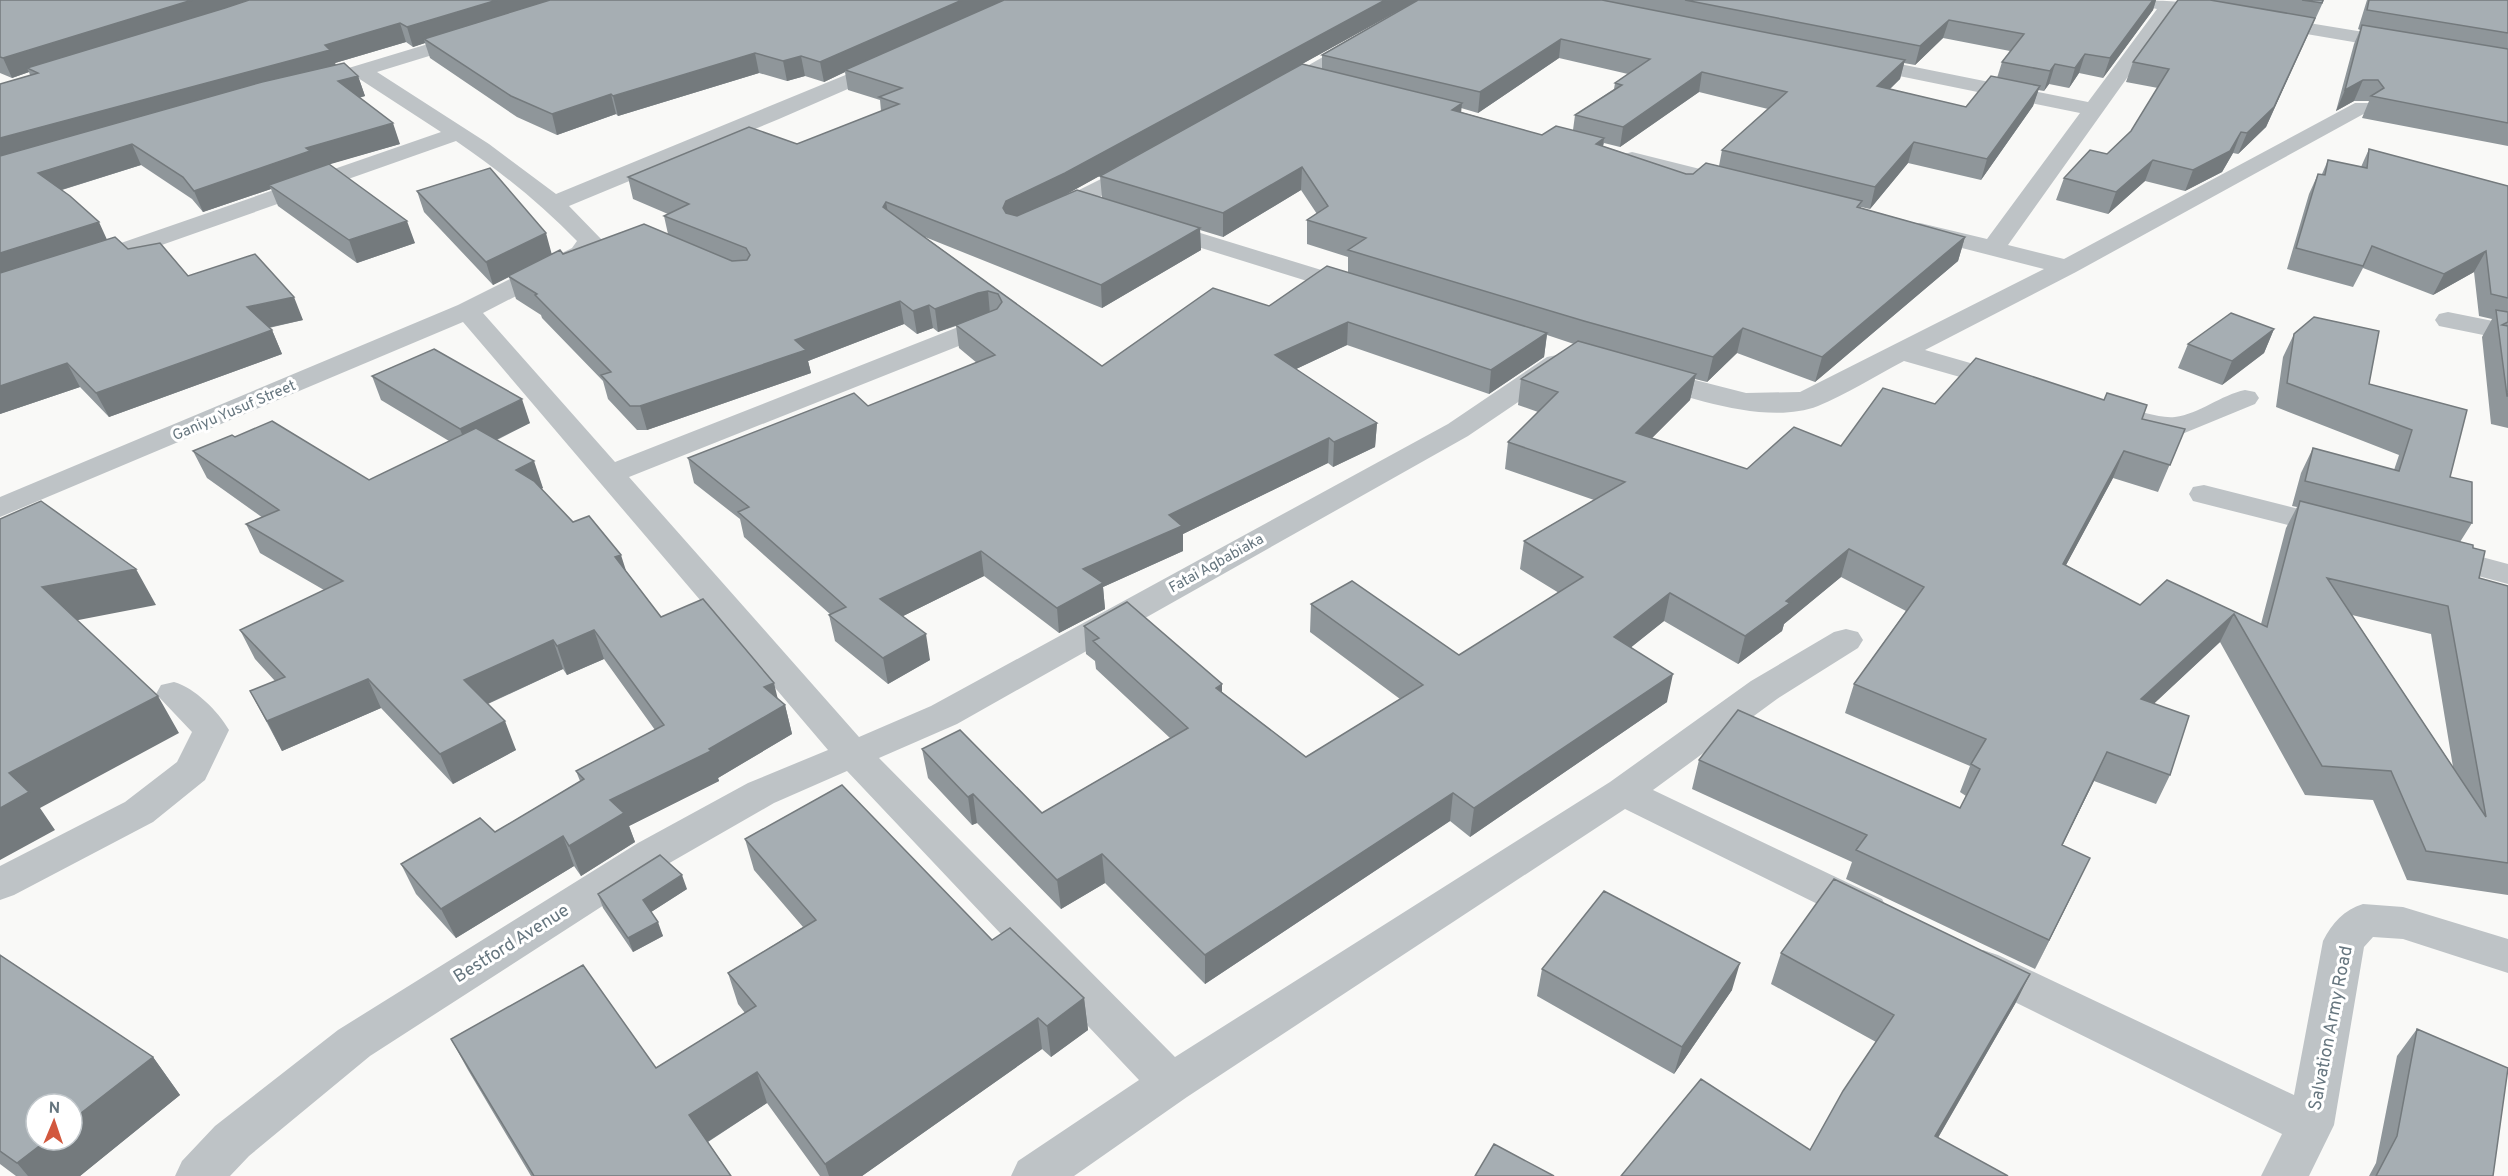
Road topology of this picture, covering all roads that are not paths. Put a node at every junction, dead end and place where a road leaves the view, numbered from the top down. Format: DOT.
graph roads {
  1 [pos="1436,0"];
  2 [pos="2140,0"];
  3 [pos="2169,5"];
  4 [pos="492,30"];
  5 [pos="2415,47"];
  6 [pos="904,57"];
  7 [pos="1839,58"];
  8 [pos="362,71"];
  9 [pos="1300,78"];
  10 [pos="329,79"];
  11 [pos="1335,86"];
  12 [pos="1260,100"];
  13 [pos="2362,107"];
  14 [pos="2094,109"];
  15 [pos="458,133"];
  16 [pos="1612,154"];
  17 [pos="1157,156"];
  18 [pos="1762,191"];
  19 [pos="1076,201"];
  20 [pos="555,203"];
  21 [pos="1028,224"];
  22 [pos="1901,225"];
  23 [pos="1993,248"];
  24 [pos="2067,267"];
  25 [pos="0,290"];
  26 [pos="1379,295"];
  27 [pos="467,311"];
  28 [pos="2448,320"];
  29 [pos="990,324"];
  30 [pos="2508,332"];
  31 [pos="1536,344"];
  32 [pos="1901,352"];
  33 [pos="1628,370"];
  34 [pos="2034,390"];
  35 [pos="2245,398"];
  36 [pos="2100,410"];
  37 [pos="610,474"];
  38 [pos="2204,494"];
  39 [pos="0,508"];
  40 [pos="2365,536"];
  41 [pos="2411,548"];
  42 [pos="2508,574"];
  43 [pos="1846,640"];
  44 [pos="174,694"];
  45 [pos="851,752"];
  46 [pos="1623,792"];
  47 [pos="0,884"];
  48 [pos="1903,928"];
  49 [pos="1946,948"];
  50 [pos="2508,956"];
  51 [pos="1171,1083"];
  52 [pos="2311,1125"];
  53 [pos="199,1176"];
  54 [pos="1035,1176"];
  55 [pos="2285,1176"];
  1 -- 9 [label="street"];
  2 -- 3 [label="street"];
  3 -- 5 [label="street"];
  3 -- 14 [label="street"];
  4 -- 8 [label="street"];
  6 -- 20 [label="street"];
  7 -- 14 [label="street"];
  8 -- 10 [label="street"];
  8 -- 15 [label="street"];
  9 -- 11 [label="street"];
  9 -- 12 [label="street"];
  13 -- 24 [label="street"];
  14 -- 23 [label="street"];
  15 -- 20 [label="street"];
  15 -- 25 [label="street"];
  16 -- 18 [label="street"];
  17 -- 19 [label="street"];
  19 -- 21 [label="street"];
  19 -- 26 [label="street"];
  20 -- 27 [label="street, Ganiyu Yusuf Street"];
  22 -- 23 [label="street"];
  23 -- 24 [label="street"];
  24 -- 32 [label="street"];
  27 -- 37 [label="street"];
  27 -- 39 [label="street, Ganiyu Yusuf Street"];
  28 -- 30 [label="street"];
  29 -- 37 [label="street"];
  31 -- 45 [label="street, Fatai Agbabiaka"];
  32 -- 33 [label="street"];
  32 -- 34 [label="street"];
  35 -- 36 [label="street"];
  37 -- 45 [label="street"];
  38 -- 40 [label="street"];
  41 -- 42 [label="street"];
  43 -- 46 [label="street"];
  44 -- 47 [label="street"];
  45 -- 51 [label="street"];
  45 -- 53 [label="street, Bestford Avenue"];
  46 -- 48 [label="street"];
  46 -- 51 [label="street"];
  49 -- 52 [label="street"];
  50 -- 52 [label="street, Salvation Army Road"];
  51 -- 54 [label="street"];
  52 -- 55 [label="street, Salvation Army Road"];
}
